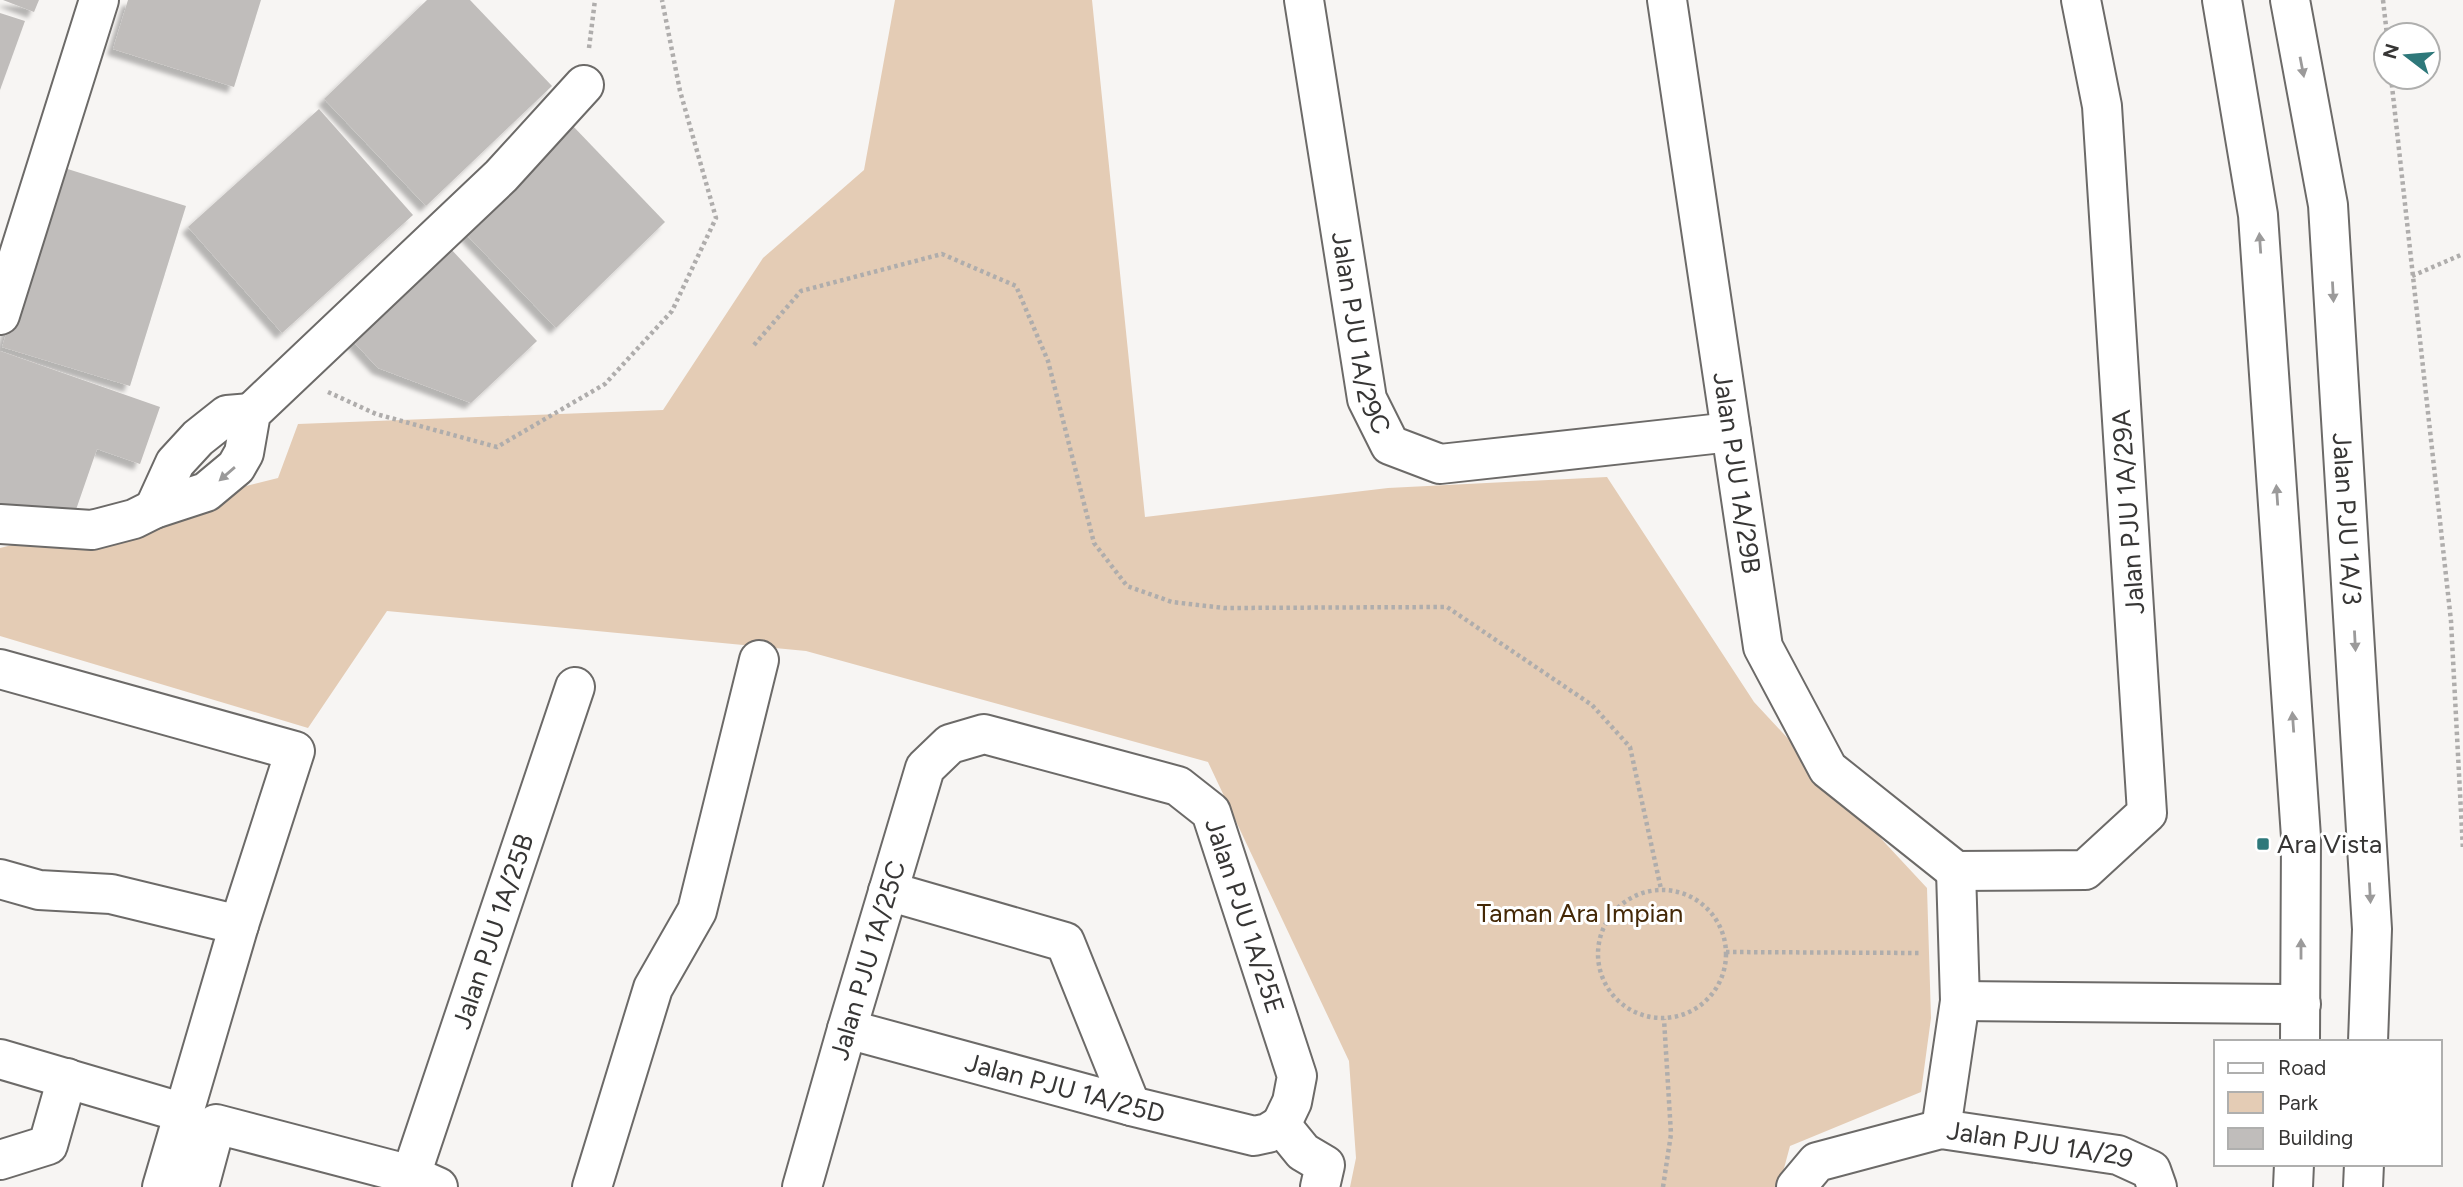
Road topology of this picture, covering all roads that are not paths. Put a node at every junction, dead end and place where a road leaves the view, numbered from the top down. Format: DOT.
graph roads {
  1 [pos="99,0"];
  2 [pos="1304,0"];
  3 [pos="1667,0"];
  4 [pos="2081,0"];
  5 [pos="2222,0"];
  6 [pos="2290,0"];
  7 [pos="584,85"];
  8 [pos="0,315"];
  9 [pos="1731,432"];
  10 [pos="0,524"];
  11 [pos="759,660"];
  12 [pos="0,669"];
  13 [pos="575,687"];
  14 [pos="950,744"];
  15 [pos="1956,871"];
  16 [pos="0,879"];
  17 [pos="888,891"];
  18 [pos="239,925"];
  19 [pos="1960,1001"];
  20 [pos="2301,1004"];
  21 [pos="847,1029"];
  22 [pos="2300,1040"];
  23 [pos="2368,1040"];
  24 [pos="0,1059"];
  25 [pos="67,1078"];
  26 [pos="1131,1107"];
  27 [pos="200,1118"];
  28 [pos="1281,1125"];
  29 [pos="1941,1129"];
  30 [pos="0,1160"];
  31 [pos="2294,1166"];
  32 [pos="2364,1166"];
  33 [pos="424,1181"];
  34 [pos="162,1187"];
  35 [pos="199,1187"];
  36 [pos="592,1187"];
  37 [pos="802,1187"];
  38 [pos="1320,1187"];
  39 [pos="1796,1187"];
  40 [pos="2158,1187"];
  41 [pos="2293,1187"];
  42 [pos="2363,1187"];
  1 -- 8 [label="street"];
  2 -- 9 [label="street, Jalan PJU 1A/29C"];
  3 -- 9 [label="street, Jalan PJU 1A/29B"];
  4 -- 15 [label="street, Jalan PJU 1A/29A"];
  20 -- 5 [label="street, one-way"];
  6 -- 23 [label="street, Jalan PJU 1A/3, one-way"];
  7 -- 10 [label="street"];
  9 -- 15 [label="street, Jalan PJU 1A/29B"];
  11 -- 36 [label="street"];
  12 -- 18 [label="street"];
  13 -- 33 [label="street, Jalan PJU 1A/25B"];
  14 -- 17 [label="street, Jalan PJU 1A/25C"];
  14 -- 28 [label="street, Jalan PJU 1A/25E"];
  15 -- 19 [label="street"];
  16 -- 18 [label="street"];
  17 -- 21 [label="street, Jalan PJU 1A/25C"];
  17 -- 26 [label="street"];
  18 -- 27 [label="street"];
  19 -- 20 [label="street"];
  19 -- 29 [label="street"];
  20 -- 22 [label="street"];
  21 -- 26 [label="street, Jalan PJU 1A/25D"];
  21 -- 37 [label="street, Jalan PJU 1A/25C"];
  24 -- 25 [label="street"];
  25 -- 27 [label="street"];
  25 -- 30 [label="street"];
  26 -- 28 [label="street, Jalan PJU 1A/25D"];
  27 -- 33 [label="street"];
  27 -- 34 [label="street"];
  27 -- 35 [label="street"];
  28 -- 38 [label="street"];
  29 -- 39 [label="street, Jalan PJU 1A/29"];
  29 -- 40 [label="street, Jalan PJU 1A/29"];
  31 -- 41 [label="street"];
  32 -- 42 [label="street"];
}
